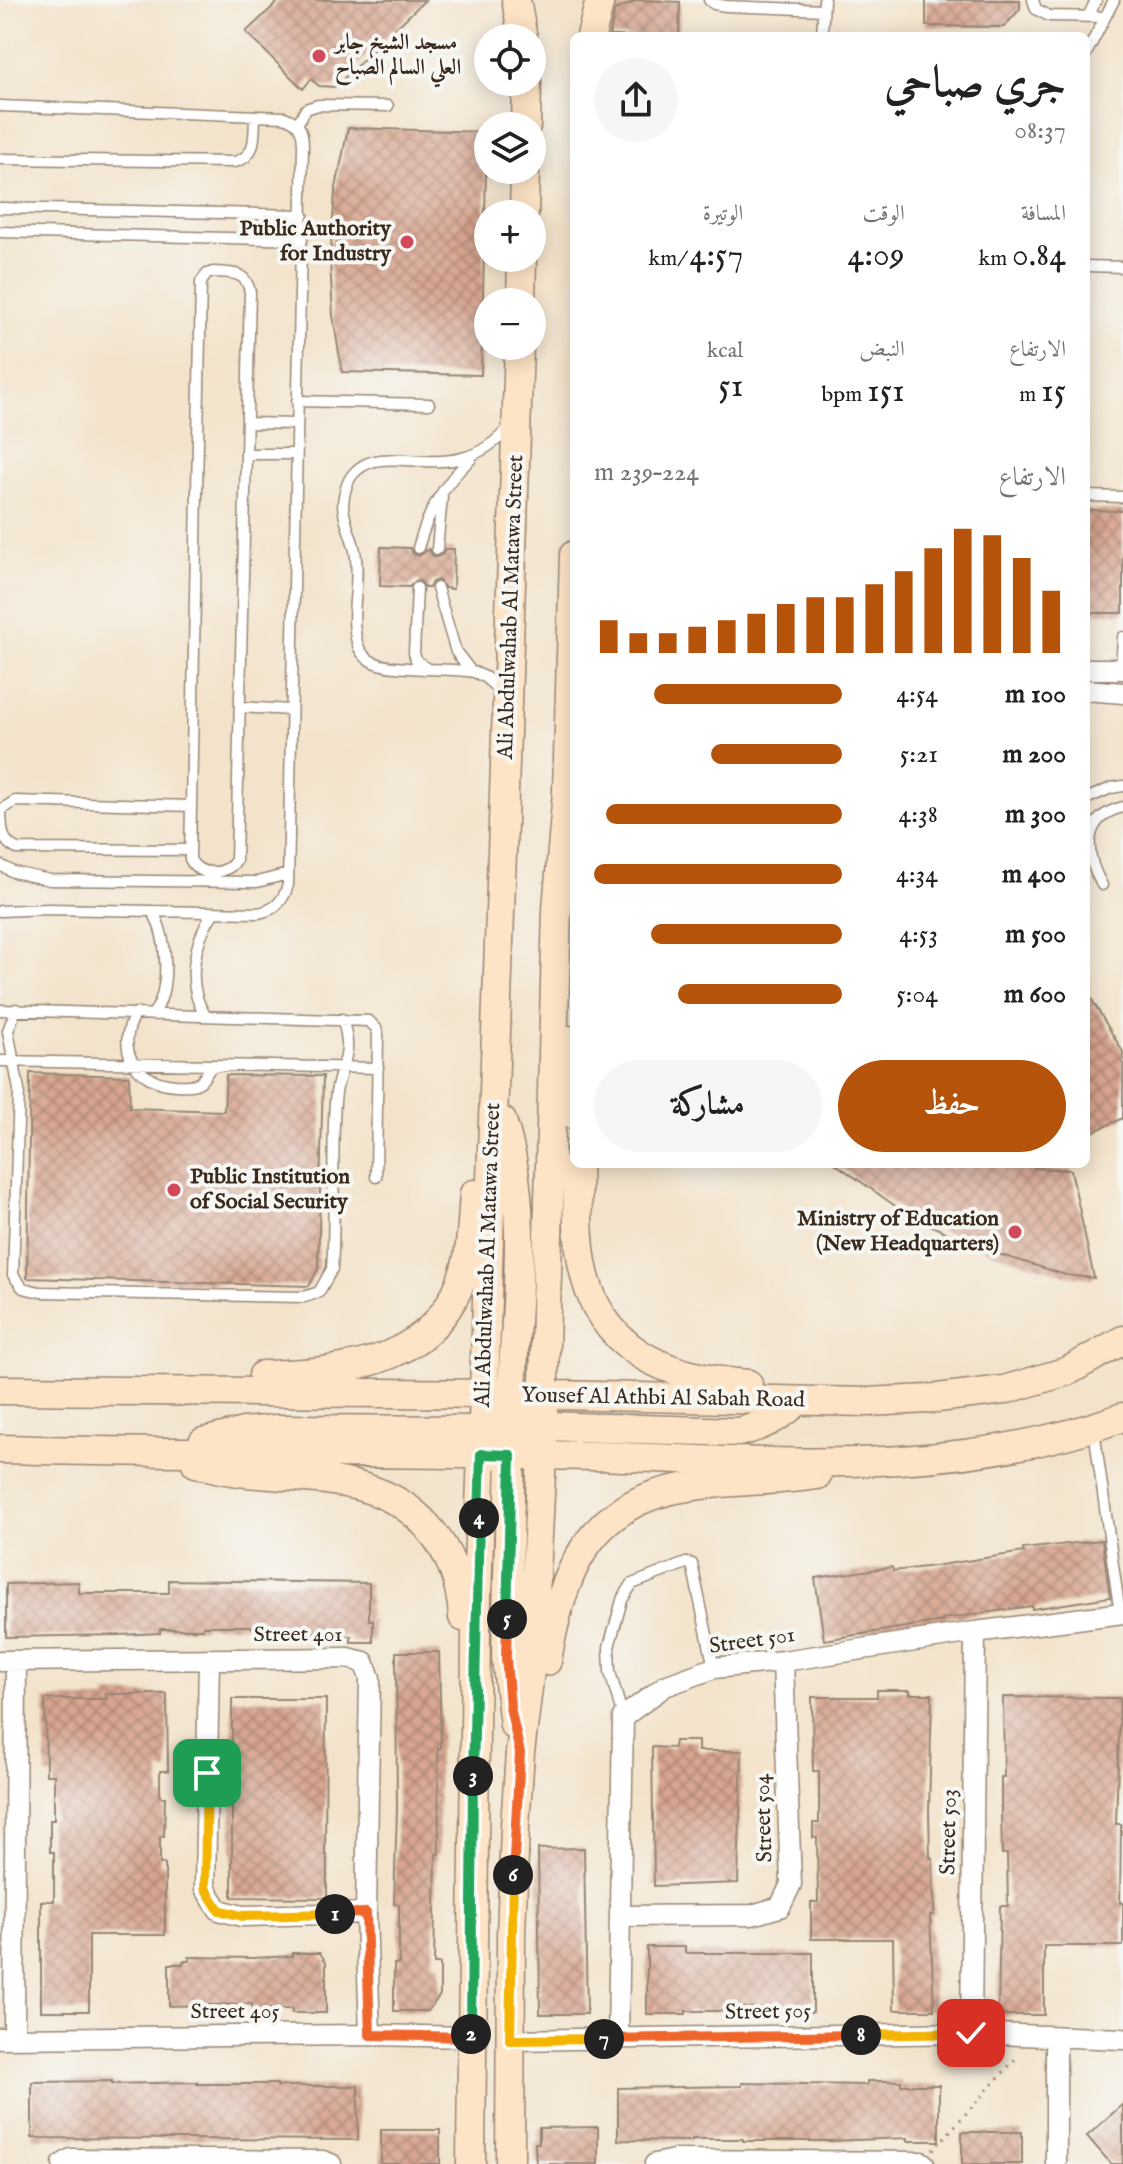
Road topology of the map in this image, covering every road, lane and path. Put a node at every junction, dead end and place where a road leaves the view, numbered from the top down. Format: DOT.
graph roads {
  1 [pos="516,0"];
  2 [pos="600,0"];
  3 [pos="709,0"];
  4 [pos="1033,0"];
  5 [pos="1096,0"];
  6 [pos="1114,0"];
  7 [pos="823,5"];
  8 [pos="1088,17"];
  9 [pos="1105,17"];
  10 [pos="520,24"];
  11 [pos="592,32"];
  12 [pos="822,32"];
  13 [pos="1090,46"];
  14 [pos="0,106"];
  15 [pos="388,106"];
  16 [pos="255,117"];
  17 [pos="297,124"];
  18 [pos="0,159"];
  19 [pos="0,208"];
  20 [pos="303,215"];
  21 [pos="0,232"];
  22 [pos="302,240"];
  23 [pos="1090,266"];
  24 [pos="1123,267"];
  25 [pos="519,360"];
  26 [pos="297,401"];
  27 [pos="429,404"];
  28 [pos="517,416"];
  29 [pos="247,423"];
  30 [pos="296,424"];
  31 [pos="246,454"];
  32 [pos="296,454"];
  33 [pos="476,455"];
  34 [pos="445,487"];
  35 [pos="1090,496"];
  36 [pos="1123,497"];
  37 [pos="418,548"];
  38 [pos="437,549"];
  39 [pos="417,588"];
  40 [pos="437,588"];
  41 [pos="1123,637"];
  42 [pos="426,668"];
  43 [pos="1090,669"];
  44 [pos="1122,669"];
  45 [pos="474,672"];
  46 [pos="1090,692"];
  47 [pos="1123,693"];
  48 [pos="508,704"];
  49 [pos="240,707"];
  50 [pos="290,710"];
  51 [pos="570,760"];
  52 [pos="1123,786"];
  53 [pos="1090,797"];
  54 [pos="4,803"];
  55 [pos="191,806"];
  56 [pos="1123,807"];
  57 [pos="4,845"];
  58 [pos="190,850"];
  59 [pos="0,865"];
  60 [pos="288,874"];
  61 [pos="1102,885"];
  62 [pos="557,909"];
  63 [pos="0,911"];
  64 [pos="152,911"];
  65 [pos="214,912"];
  66 [pos="498,923"];
  67 [pos="16,1009"];
  68 [pos="0,1010"];
  69 [pos="136,1013"];
  70 [pos="153,1014"];
  71 [pos="205,1015"];
  72 [pos="342,1019"];
  73 [pos="570,1054"];
  74 [pos="0,1061"];
  75 [pos="13,1061"];
  76 [pos="134,1063"];
  77 [pos="212,1065"];
  78 [pos="344,1068"];
  79 [pos="378,1068"];
  80 [pos="495,1102"];
  81 [pos="577,1168"];
  82 [pos="376,1177"];
  83 [pos="1123,1340"];
  84 [pos="0,1390"];
  85 [pos="91,1390"];
  86 [pos="483,1394"];
  87 [pos="543,1395"];
  88 [pos="798,1401"];
  89 [pos="867,1402"];
  90 [pos="1123,1417"];
  91 [pos="1093,1428"];
  92 [pos="508,1429"];
  93 [pos="0,1449"];
  94 [pos="172,1452"];
  95 [pos="542,1455"];
  96 [pos="867,1462"];
  97 [pos="1122,1613"];
  98 [pos="975,1632"];
  99 [pos="209,1659"];
  100 [pos="8,1661"];
  101 [pos="783,1661"];
  102 [pos="714,1668"];
  103 [pos="623,1717"];
  104 [pos="520,1753"];
  105 [pos="473,1758"];
  106 [pos="515,1826"];
  107 [pos="366,1913"];
  108 [pos="621,1916"];
  109 [pos="971,2033"];
  110 [pos="370,2035"];
  111 [pos="471,2037"];
  112 [pos="7,2038"];
  113 [pos="1046,2038"];
  114 [pos="618,2039"];
  115 [pos="1123,2039"];
  116 [pos="510,2040"];
  117 [pos="923,2163"];
  118 [pos="63,2164"];
  119 [pos="331,2164"];
  120 [pos="471,2164"];
  121 [pos="510,2164"];
  122 [pos="655,2164"];
  123 [pos="1056,2164"];
  1 -- 10 [label="street"];
  2 -- 11 [label="street"];
  3 -- 7 [label="lane"];
  4 -- 8 [label="lane"];
  5 -- 8 [label="lane"];
  6 -- 9 [label="lane"];
  7 -- 12 [label="lane"];
  8 -- 9 [label="lane"];
  9 -- 13 [label="lane"];
  14 -- 16 [label="lane"];
  15 -- 17 [label="lane"];
  16 -- 17 [label="lane"];
  16 -- 18 [label="lane"];
  17 -- 20 [label="lane"];
  19 -- 20 [label="lane"];
  20 -- 22 [label="lane"];
  21 -- 22 [label="lane"];
  22 -- 26 [label="lane"];
  23 -- 24 [label="lane"];
  25 -- 28 [label="street, Ali Abdulwahab Al Matawa Street"];
  26 -- 27 [label="lane"];
  26 -- 30 [label="lane"];
  28 -- 33 [label="lane"];
  28 -- 48 [label="street, Ali Abdulwahab Al Matawa Street"];
  29 -- 30 [label="lane"];
  29 -- 31 [label="lane"];
  29 -- 55 [label="lane"];
  30 -- 32 [label="lane"];
  31 -- 32 [label="lane"];
  31 -- 49 [label="lane"];
  32 -- 50 [label="lane"];
  33 -- 34 [label="lane"];
  33 -- 42 [label="lane"];
  34 -- 37 [label="lane"];
  34 -- 38 [label="lane"];
  35 -- 36 [label="lane"];
  39 -- 42 [label="lane"];
  40 -- 45 [label="lane"];
  41 -- 44 [label="lane"];
  42 -- 45 [label="lane"];
  43 -- 44 [label="street"];
  45 -- 48 [label="lane"];
  46 -- 47 [label="street"];
  48 -- 66 [label="street, Ali Abdulwahab Al Matawa Street"];
  49 -- 50 [label="lane"];
  49 -- 58 [label="lane"];
  50 -- 60 [label="lane"];
  51 -- 62 [label="street"];
  52 -- 53 [label="lane"];
  54 -- 55 [label="lane"];
  54 -- 57 [label="lane"];
  55 -- 58 [label="lane"];
  56 -- 61 [label="lane"];
  57 -- 58 [label="lane"];
  59 -- 60 [label="lane"];
  60 -- 65 [label="lane"];
  62 -- 73 [label="street"];
  62 -- 87 [label="street"];
  63 -- 64 [label="lane"];
  64 -- 65 [label="lane"];
  64 -- 70 [label="lane"];
  65 -- 71 [label="lane"];
  66 -- 80 [label="street, Ali Abdulwahab Al Matawa Street"];
  66 -- 85 [label="street"];
  67 -- 68 [label="lane"];
  67 -- 69 [label="lane"];
  67 -- 75 [label="lane"];
  69 -- 70 [label="lane"];
  69 -- 76 [label="lane"];
  70 -- 71 [label="lane"];
  71 -- 72 [label="lane"];
  72 -- 78 [label="lane"];
  72 -- 79 [label="lane"];
  74 -- 75 [label="lane"];
  75 -- 76 [label="lane"];
  75 -- 78 [label="lane"];
  76 -- 77 [label="lane"];
  76 -- 77 [label="lane"];
  77 -- 78 [label="lane"];
  78 -- 79 [label="lane"];
  79 -- 82 [label="lane"];
  80 -- 86 [label="street, Ali Abdulwahab Al Matawa Street"];
  80 -- 92 [label="street"];
  81 -- 89 [label="street"];
  83 -- 89 [label="street, Yousef Al Athbi Al Sabah Road"];
  84 -- 85 [label="street, Yousef Al Athbi Al Sabah Road"];
  85 -- 86 [label="street, Yousef Al Athbi Al Sabah Road"];
  86 -- 92 [label="street, Yousef Al Athbi Al Sabah Road"];
  87 -- 88 [label="street, Yousef Al Athbi Al Sabah Road"];
  87 -- 92 [label="street, Yousef Al Athbi Al Sabah Road"];
  88 -- 89 [label="street, Yousef Al Athbi Al Sabah Road"];
  88 -- 92 [label="street"];
  90 -- 91 [label="street"];
  91 -- 96 [label="street"];
  91 -- 97 [label="lane"];
  92 -- 94 [label="street"];
  92 -- 95 [label="street"];
  92 -- 104 [label="street"];
  92 -- 105 [label="street"];
  93 -- 94 [label="street"];
  94 -- 105 [label="street"];
  95 -- 96 [label="street"];
  95 -- 104 [label="street"];
  96 -- 106 [label="street"];
  97 -- 98 [label="street, Street 501"];
  98 -- 101 [label="street, Street 501"];
  98 -- 109 [label="street, Street 503"];
  99 -- 100 [label="street, Street 401"];
  99 -- 107 [label="street"];
  99 -- 107 [label="street, Street 401"];
  100 -- 112 [label="street"];
  101 -- 102 [label="street, Street 501"];
  101 -- 108 [label="street, Street 504"];
  102 -- 103 [label="street, Street 501"];
  102 -- 103 [label="lane"];
  103 -- 108 [label="street"];
  104 -- 106 [label="street"];
  105 -- 111 [label="street"];
  106 -- 116 [label="street"];
  107 -- 110 [label="street, Street 401"];
  108 -- 114 [label="street"];
  109 -- 113 [label="street, Street 505"];
  109 -- 114 [label="street, Street 505"];
  110 -- 111 [label="street, Street 405"];
  110 -- 112 [label="street, Street 405"];
  111 -- 120 [label="street"];
  113 -- 115 [label="street, Street 505"];
  113 -- 117 [label="path"];
  113 -- 123 [label="street"];
  114 -- 116 [label="street, Street 505"];
  116 -- 121 [label="street"];
  117 -- 122 [label="street"];
  118 -- 119 [label="street"];
}
